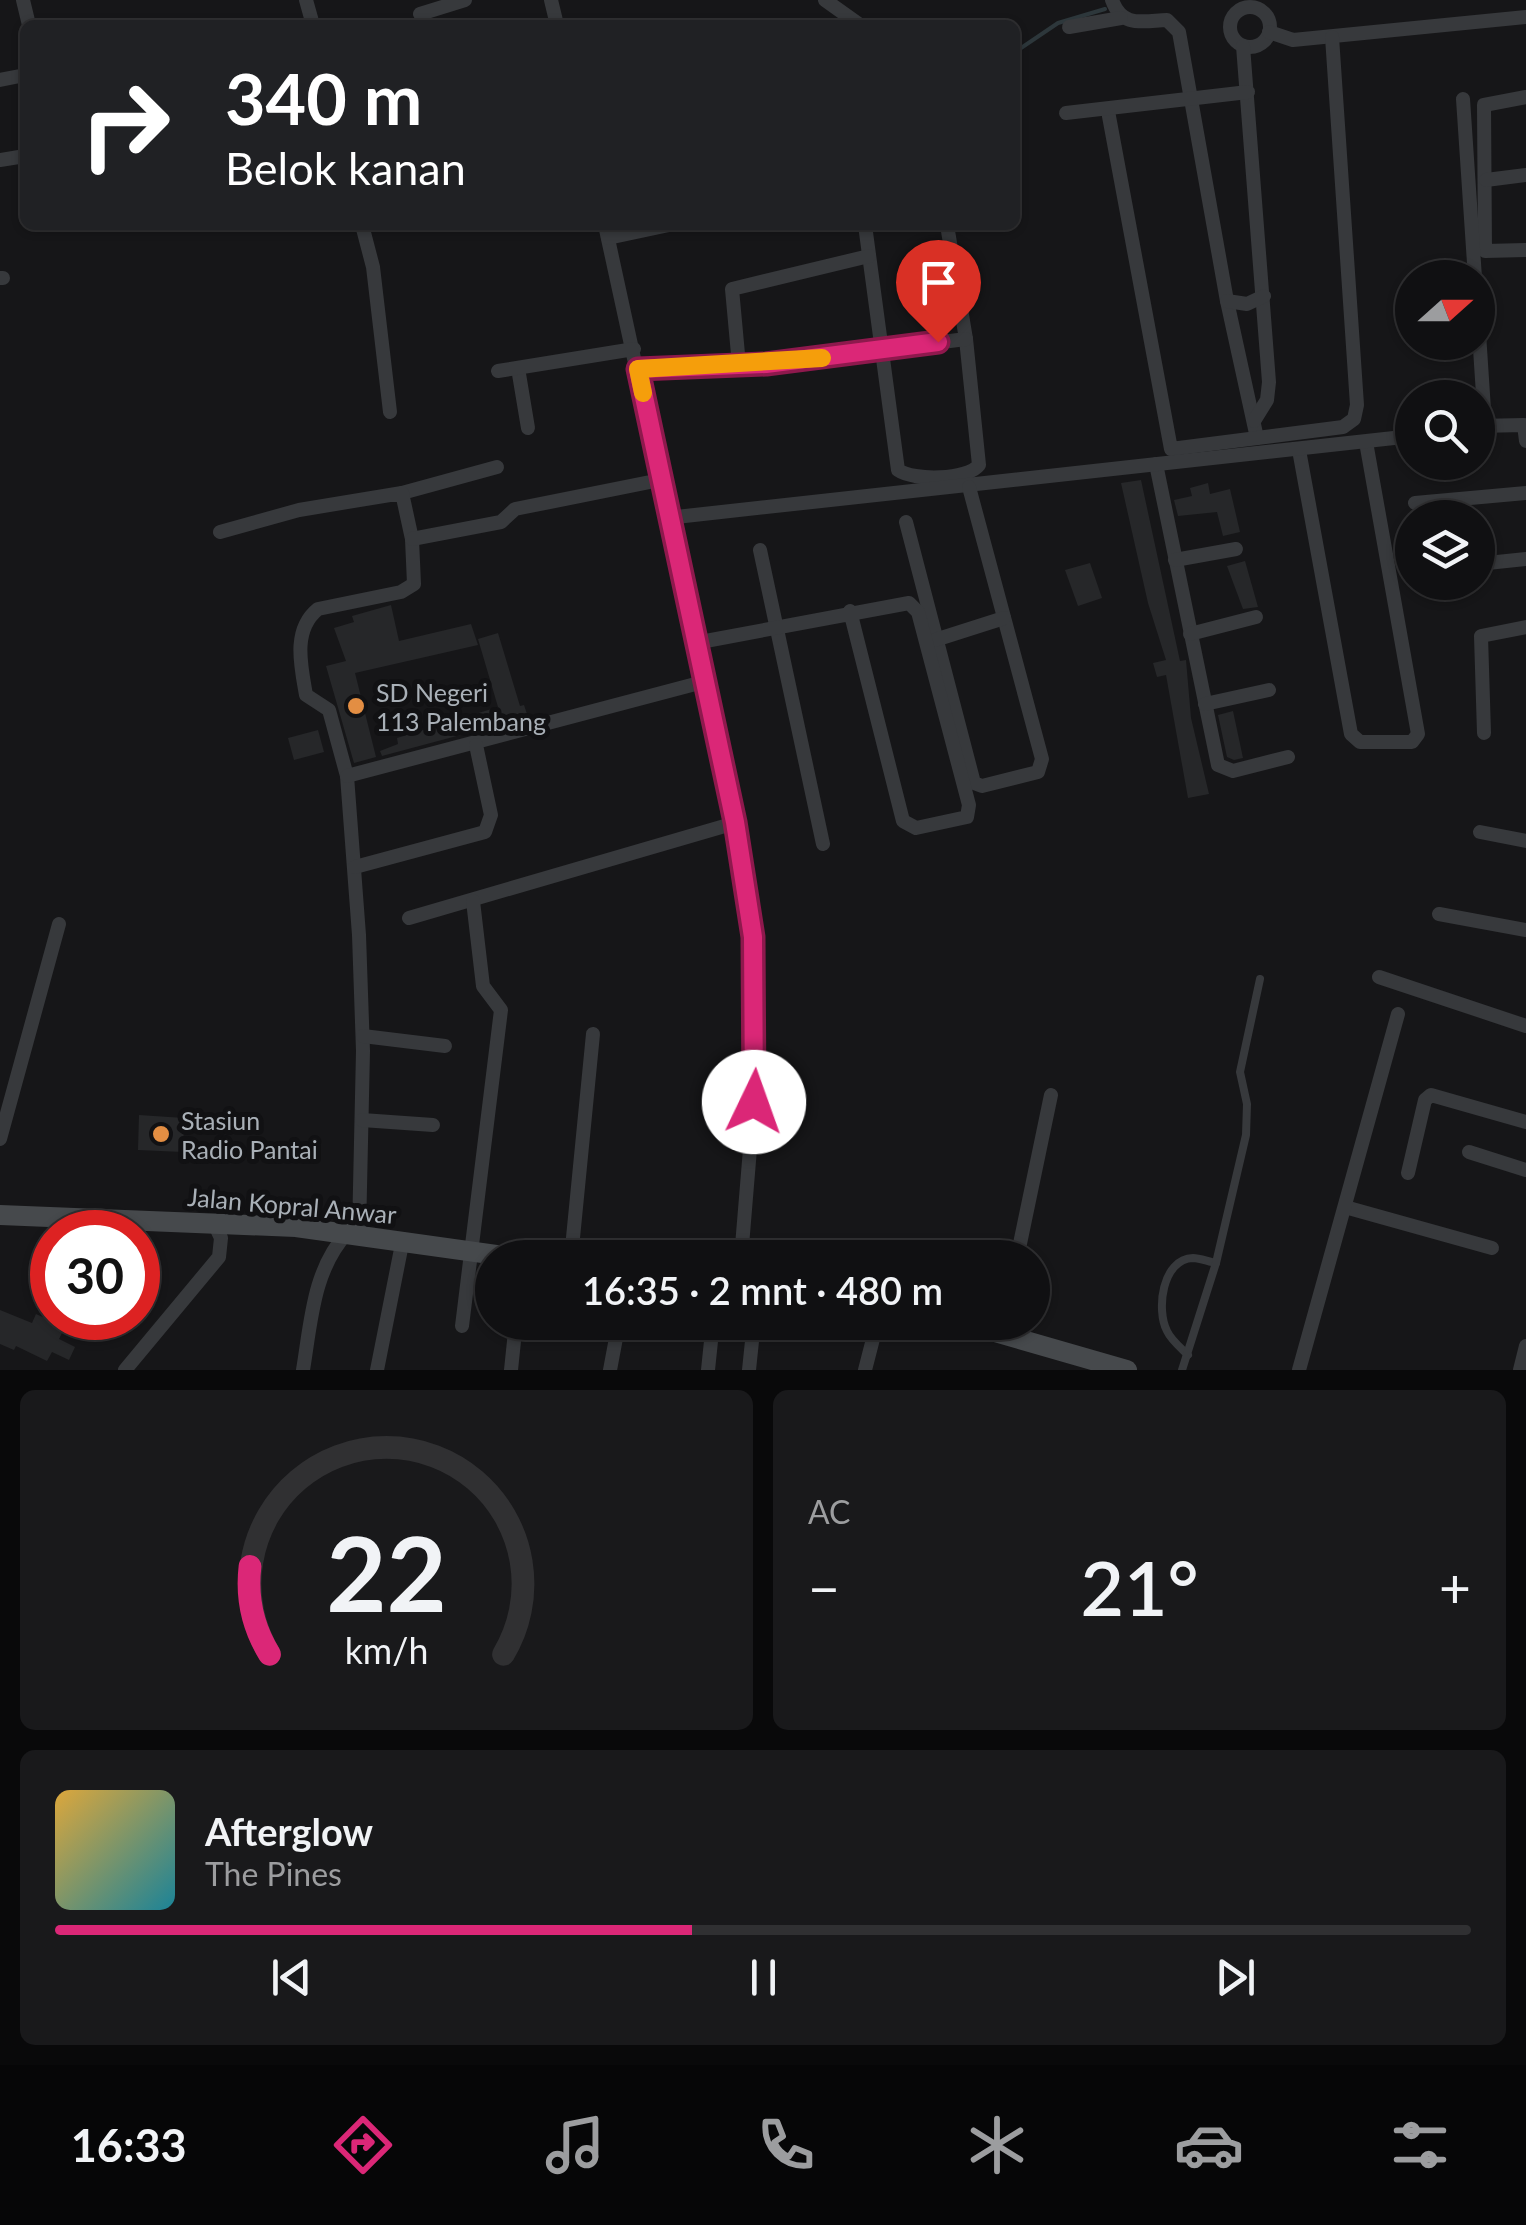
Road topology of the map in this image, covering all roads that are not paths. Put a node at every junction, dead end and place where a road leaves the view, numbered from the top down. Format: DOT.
graph roads {
  1 [pos="464,0"];
  2 [pos="825,0"];
  3 [pos="1112,0"];
  4 [pos="1259,5"];
  5 [pos="1237,6"];
  6 [pos="420,14"];
  7 [pos="1526,17"];
  8 [pos="1121,18"];
  9 [pos="853,20"];
  10 [pos="1070,26"];
  11 [pos="1269,32"];
  12 [pos="1332,37"];
  13 [pos="1243,46"];
  14 [pos="1248,92"];
  15 [pos="1526,97"];
  16 [pos="1463,99"];
  17 [pos="1190,100"];
  18 [pos="1108,111"];
  19 [pos="1066,114"];
  20 [pos="1526,175"];
  21 [pos="1486,180"];
  22 [pos="363,230"];
  23 [pos="865,230"];
  24 [pos="948,230"];
  25 [pos="606,232"];
  26 [pos="1526,250"];
  27 [pos="869,256"];
  28 [pos="1474,260"];
  29 [pos="1264,296"];
  30 [pos="1227,302"];
  31 [pos="966,338"];
  32 [pos="634,349"];
  33 [pos="884,350"];
  34 [pos="738,365"];
  35 [pos="518,368"];
  36 [pos="638,369"];
  37 [pos="498,371"];
  38 [pos="390,412"];
  39 [pos="1254,421"];
  40 [pos="1495,427"];
  41 [pos="528,428"];
  42 [pos="1525,430"];
  43 [pos="1257,438"];
  44 [pos="1395,438"];
  45 [pos="1366,442"];
  46 [pos="1299,450"];
  47 [pos="1156,464"];
  48 [pos="497,467"];
  49 [pos="660,480"];
  50 [pos="969,487"];
  51 [pos="402,493"];
  52 [pos="1526,493"];
  53 [pos="1448,500"];
  54 [pos="667,518"];
  55 [pos="906,522"];
  56 [pos="220,532"];
  57 [pos="412,539"];
  58 [pos="1236,549"];
  59 [pos="760,550"];
  60 [pos="1526,559"];
  61 [pos="1175,560"];
  62 [pos="1495,562"];
  63 [pos="850,611"];
  64 [pos="1004,618"];
  65 [pos="1256,618"];
  66 [pos="774,626"];
  67 [pos="1526,626"];
  68 [pos="1190,634"];
  69 [pos="936,640"];
  70 [pos="695,642"];
  71 [pos="703,682"];
  72 [pos="1269,690"];
  73 [pos="1204,704"];
  74 [pos="1484,733"];
  75 [pos="476,745"];
  76 [pos="1288,757"];
  77 [pos="347,776"];
  78 [pos="735,822"];
  79 [pos="1480,832"];
  80 [pos="1526,840"];
  81 [pos="823,844"];
  82 [pos="355,867"];
  83 [pos="473,901"];
  84 [pos="1439,914"];
  85 [pos="409,918"];
  86 [pos="58,924"];
  87 [pos="1526,930"];
  88 [pos="1378,977"];
  89 [pos="1260,979"];
  90 [pos="1398,1014"];
  91 [pos="1526,1026"];
  92 [pos="593,1034"];
  93 [pos="362,1036"];
  94 [pos="445,1046"];
  95 [pos="1051,1095"];
  96 [pos="362,1120"];
  97 [pos="1526,1122"];
  98 [pos="433,1125"];
  99 [pos="0,1138"];
  100 [pos="1469,1152"];
  101 [pos="1526,1170"];
  102 [pos="1408,1173"];
  103 [pos="1345,1207"];
  104 [pos="0,1216"];
  105 [pos="214,1223"];
  106 [pos="353,1233"];
  107 [pos="403,1240"];
  108 [pos="573,1240"];
  109 [pos="742,1240"];
  110 [pos="1021,1240"];
  111 [pos="1492,1248"];
  112 [pos="474,1250"];
  113 [pos="1216,1263"];
  114 [pos="462,1326"];
  115 [pos="514,1340"];
  116 [pos="616,1340"];
  117 [pos="711,1340"];
  118 [pos="752,1340"];
  119 [pos="873,1340"];
  120 [pos="1038,1340"];
  121 [pos="1526,1346"];
  122 [pos="1188,1355"];
  123 [pos="125,1370"];
  124 [pos="304,1370"];
  125 [pos="377,1370"];
  126 [pos="511,1370"];
  127 [pos="610,1370"];
  128 [pos="708,1370"];
  129 [pos="749,1370"];
  130 [pos="864,1370"];
  131 [pos="1127,1370"];
  132 [pos="1182,1370"];
  133 [pos="1300,1370"];
  134 [pos="1520,1370"];
  1 -- 6 [label="street"];
  2 -- 9 [label="street"];
  3 -- 8 [label="street"];
  4 -- 5 [label="street"];
  4 -- 11 [label="street"];
  5 -- 13 [label="street"];
  7 -- 12 [label="street"];
  8 -- 10 [label="street"];
  8 -- 17 [label="street"];
  11 -- 12 [label="street"];
  11 -- 13 [label="street"];
  12 -- 43 [label="street"];
  13 -- 14 [label="street"];
  14 -- 17 [label="street"];
  14 -- 29 [label="street"];
  15 -- 21 [label="street"];
  16 -- 28 [label="street"];
  17 -- 18 [label="street"];
  17 -- 30 [label="street"];
  18 -- 19 [label="street"];
  18 -- 43 [label="street"];
  20 -- 21 [label="street"];
  21 -- 26 [label="street"];
  22 -- 38 [label="street"];
  23 -- 27 [label="street"];
  24 -- 31 [label="street"];
  25 -- 32 [label="street"];
  27 -- 33 [label="street"];
  27 -- 34 [label="street"];
  29 -- 30 [label="street"];
  29 -- 39 [label="street"];
  30 -- 39 [label="street"];
  31 -- 33 [label="street"];
  31 -- 33 [label="street"];
  32 -- 35 [label="street"];
  32 -- 36 [label="street"];
  33 -- 34 [label="street"];
  34 -- 36 [label="street"];
  35 -- 37 [label="street"];
  35 -- 41 [label="street"];
  36 -- 49 [label="street"];
  39 -- 43 [label="street"];
  40 -- 42 [label="street"];
  44 -- 45 [label="street"];
  45 -- 46 [label="street"];
  45 -- 46 [label="street"];
  46 -- 47 [label="street"];
  47 -- 50 [label="street"];
  47 -- 61 [label="street"];
  48 -- 51 [label="street"];
  49 -- 54 [label="street"];
  49 -- 57 [label="street"];
  50 -- 54 [label="street"];
  50 -- 64 [label="street"];
  51 -- 56 [label="street"];
  51 -- 57 [label="street"];
  52 -- 53 [label="street"];
  54 -- 70 [label="street"];
  55 -- 69 [label="street"];
  57 -- 77 [label="street"];
  58 -- 61 [label="street"];
  59 -- 66 [label="street"];
  60 -- 62 [label="street"];
  61 -- 68 [label="street"];
  63 -- 63 [label="street"];
  63 -- 66 [label="street"];
  64 -- 69 [label="street"];
  64 -- 69 [label="street"];
  65 -- 68 [label="street"];
  66 -- 70 [label="street"];
  66 -- 81 [label="street"];
  67 -- 74 [label="street"];
  68 -- 73 [label="street"];
  70 -- 71 [label="street"];
  71 -- 75 [label="street"];
  71 -- 78 [label="street"];
  72 -- 73 [label="street"];
  73 -- 76 [label="street"];
  75 -- 77 [label="street"];
  75 -- 82 [label="street"];
  77 -- 82 [label="street"];
  78 -- 83 [label="street"];
  78 -- 109 [label="street"];
  79 -- 80 [label="street"];
  82 -- 93 [label="street"];
  83 -- 85 [label="street"];
  83 -- 112 [label="street"];
  84 -- 87 [label="street"];
  86 -- 99 [label="street"];
  88 -- 91 [label="street"];
  89 -- 113 [label="lane"];
  90 -- 103 [label="street"];
  92 -- 108 [label="street"];
  93 -- 94 [label="street"];
  93 -- 96 [label="street"];
  95 -- 110 [label="street"];
  96 -- 98 [label="street"];
  96 -- 106 [label="street"];
  97 -- 102 [label="street"];
  100 -- 101 [label="street"];
  103 -- 111 [label="street"];
  103 -- 133 [label="street"];
  104 -- 105 [label="street, Jalan Kopral Anwar"];
  105 -- 106 [label="street, Jalan Kopral Anwar"];
  105 -- 123 [label="street"];
  106 -- 107 [label="street, Jalan Kopral Anwar"];
  106 -- 124 [label="street"];
  107 -- 112 [label="street, Jalan Kopral Anwar"];
  107 -- 125 [label="street"];
  112 -- 114 [label="street"];
  113 -- 122 [label="lane"];
  113 -- 122 [label="lane"];
  115 -- 126 [label="street"];
  116 -- 127 [label="street"];
  117 -- 128 [label="street"];
  118 -- 129 [label="street"];
  119 -- 130 [label="street"];
  120 -- 131 [label="street"];
  121 -- 134 [label="street"];
  122 -- 132 [label="lane"];
}
